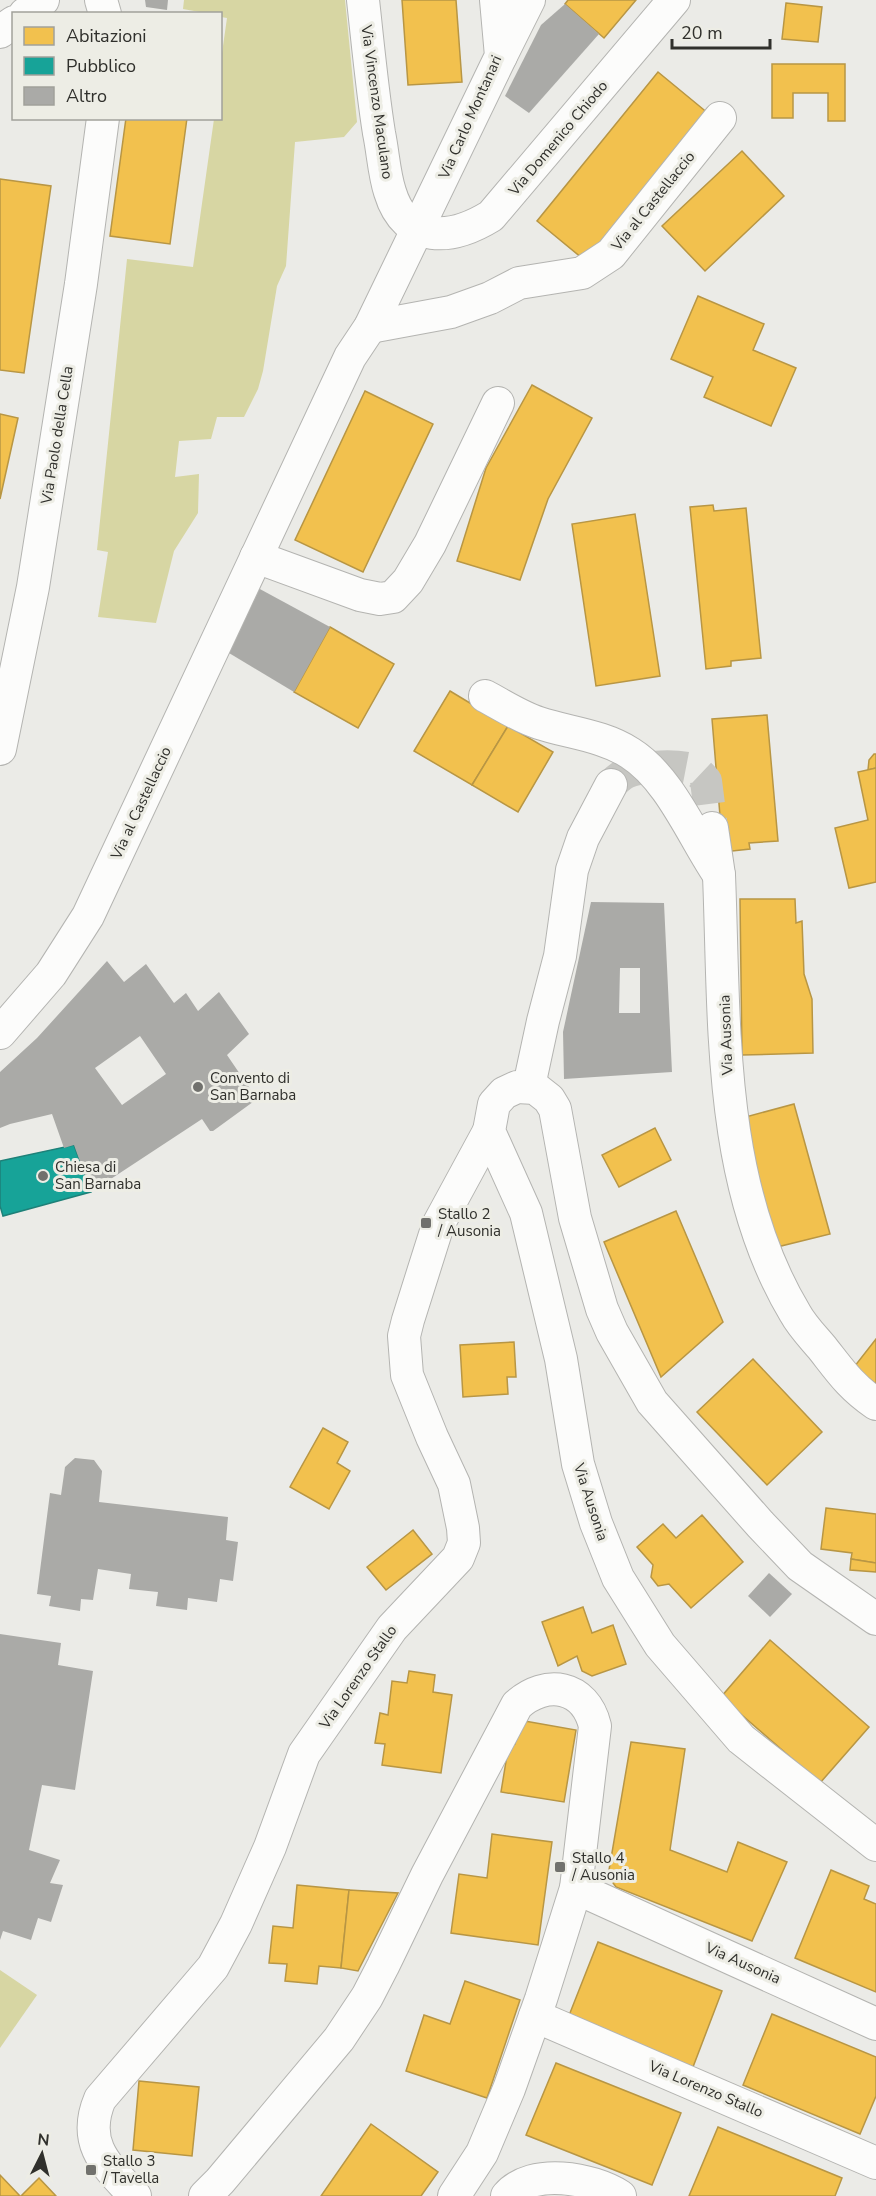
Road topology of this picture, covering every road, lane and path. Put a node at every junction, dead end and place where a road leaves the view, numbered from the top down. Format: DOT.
graph roads {
  1 [pos="43,0"];
  2 [pos="363,0"];
  3 [pos="496,0"];
  4 [pos="529,0"];
  5 [pos="674,0"];
  6 [pos="28,12"];
  7 [pos="501,56"];
  8 [pos="720,118"];
  9 [pos="103,120"];
  10 [pos="418,230"];
  11 [pos="370,327"];
  12 [pos="498,403"];
  13 [pos="256,556"];
  14 [pos="485,696"];
  15 [pos="0,749"];
  16 [pos="611,785"];
  17 [pos="712,828"];
  18 [pos="719,875"];
  19 [pos="0,1033"];
  20 [pos="529,1086"];
  21 [pos="489,1131"];
  22 [pos="876,1404"];
  23 [pos="876,1619"];
  24 [pos="876,1845"];
  25 [pos="576,1888"];
  26 [pos="535,2016"];
  27 [pos="876,2024"];
  28 [pos="876,2163"];
  29 [pos="135,2196"];
  30 [pos="205,2196"];
  31 [pos="454,2196"];
  32 [pos="507,2196"];
  33 [pos="620,2196"];
  1 -- 6 [label="street"];
  2 -- 10 [label="street, Via Vincenzo Maculano"];
  3 -- 7 [label="street, Via Carlo Montanari"];
  4 -- 7 [label="street"];
  5 -- 10 [label="street, Via Domenico Chiodo"];
  7 -- 10 [label="street, Via Carlo Montanari"];
  8 -- 11 [label="street, Via al Castellaccio"];
  9 -- 15 [label="street, Via Paolo della Cella"];
  10 -- 11 [label="street, Via al Castellaccio"];
  11 -- 13 [label="street, Via al Castellaccio"];
  12 -- 13 [label="street"];
  13 -- 19 [label="street, Via al Castellaccio"];
  14 -- 18 [label="street, Via Ausonia"];
  16 -- 20 [label="street"];
  17 -- 18 [label="street, Via Ausonia"];
  18 -- 22 [label="street, Via Ausonia"];
  20 -- 21 [label="street"];
  20 -- 23 [label="street"];
  21 -- 24 [label="street, Via Ausonia"];
  21 -- 29 [label="street, Via Lorenzo Stallo"];
  25 -- 26 [label="street"];
  25 -- 27 [label="street, Via Ausonia"];
  25 -- 30 [label="street"];
  26 -- 28 [label="street, Via Lorenzo Stallo"];
  26 -- 31 [label="street"];
  32 -- 33 [label="street"];
}
